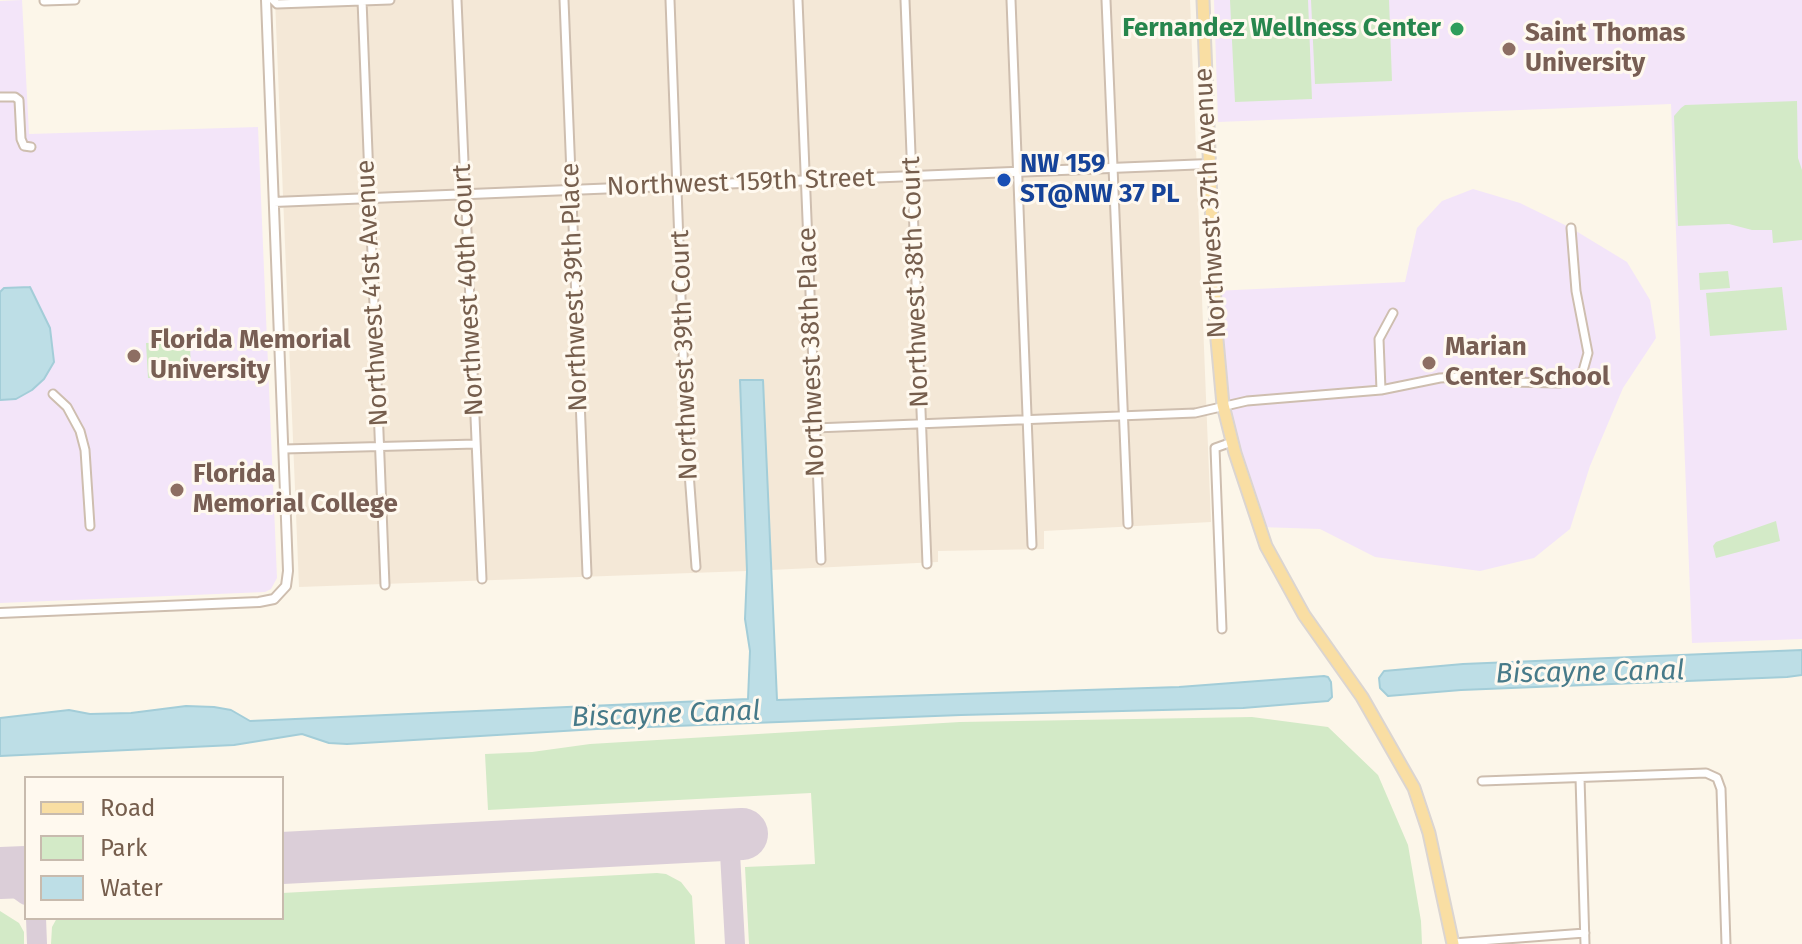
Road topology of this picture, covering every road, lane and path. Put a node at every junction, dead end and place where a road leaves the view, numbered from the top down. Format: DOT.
graph roads {
  1 [pos="75,0"];
  2 [pos="266,0"];
  3 [pos="273,0"];
  4 [pos="362,0"];
  5 [pos="390,0"];
  6 [pos="457,0"];
  7 [pos="564,0"];
  8 [pos="670,0"];
  9 [pos="798,0"];
  10 [pos="905,0"];
  11 [pos="1011,0"];
  12 [pos="1106,0"];
  13 [pos="1203,0"];
  14 [pos="44,1"];
  15 [pos="0,97"];
  16 [pos="31,147"];
  17 [pos="1209,164"];
  18 [pos="1113,168"];
  19 [pos="1017,172"];
  20 [pos="911,176"];
  21 [pos="805,181"];
  22 [pos="678,185"];
  23 [pos="571,190"];
  24 [pos="464,194"];
  25 [pos="369,197"];
  26 [pos="274,202"];
  27 [pos="1571,228"];
  28 [pos="1393,313"];
  29 [pos="1381,390"];
  30 [pos="53,394"];
  31 [pos="1223,405"];
  32 [pos="1124,416"];
  33 [pos="1028,421"];
  34 [pos="922,425"];
  35 [pos="815,428"];
  36 [pos="1232,442"];
  37 [pos="476,444"];
  38 [pos="380,446"];
  39 [pos="284,449"];
  40 [pos="1128,524"];
  41 [pos="90,526"];
  42 [pos="1032,545"];
  43 [pos="821,560"];
  44 [pos="927,564"];
  45 [pos="696,567"];
  46 [pos="587,574"];
  47 [pos="482,579"];
  48 [pos="385,585"];
  49 [pos="0,613"];
  50 [pos="1222,629"];
  51 [pos="1580,778"];
  52 [pos="1482,781"];
  53 [pos="1585,933"];
  54 [pos="1453,944"];
  55 [pos="1585,944"];
  56 [pos="1726,944"];
  1 -- 14 [label="street"];
  2 -- 26 [label="street"];
  3 -- 4 [label="street"];
  4 -- 5 [label="street"];
  4 -- 25 [label="street, Northwest 41st Avenue"];
  6 -- 24 [label="street, Northwest 40th Court"];
  7 -- 23 [label="street, Northwest 39th Place"];
  8 -- 22 [label="street, Northwest 39th Court"];
  9 -- 21 [label="street, Northwest 38th Place"];
  10 -- 20 [label="street, Northwest 38th Court"];
  11 -- 19 [label="street"];
  12 -- 18 [label="street"];
  13 -- 17 [label="main road, Northwest 37th Avenue"];
  15 -- 16 [label="street"];
  17 -- 18 [label="street, Northwest 159th Street"];
  17 -- 31 [label="main road, Northwest 37th Avenue"];
  18 -- 19 [label="street, Northwest 159th Street"];
  18 -- 32 [label="street"];
  19 -- 20 [label="street, Northwest 159th Street"];
  19 -- 33 [label="street"];
  20 -- 21 [label="street, Northwest 159th Street"];
  20 -- 34 [label="street, Northwest 38th Court"];
  21 -- 22 [label="street, Northwest 159th Street"];
  21 -- 35 [label="street, Northwest 38th Place"];
  22 -- 23 [label="street, Northwest 159th Street"];
  22 -- 45 [label="street, Northwest 39th Court"];
  23 -- 24 [label="street, Northwest 159th Street"];
  23 -- 46 [label="street, Northwest 39th Place"];
  24 -- 25 [label="street, Northwest 159th Street"];
  24 -- 37 [label="street, Northwest 40th Court"];
  25 -- 26 [label="street, Northwest 159th Street"];
  25 -- 38 [label="street, Northwest 41st Avenue"];
  26 -- 39 [label="street"];
  27 -- 29 [label="street"];
  28 -- 29 [label="street"];
  29 -- 31 [label="street"];
  30 -- 41 [label="street"];
  31 -- 32 [label="street"];
  31 -- 36 [label="main road, Northwest 37th Avenue"];
  32 -- 33 [label="street"];
  32 -- 40 [label="street"];
  33 -- 34 [label="street"];
  33 -- 42 [label="street"];
  34 -- 35 [label="street"];
  34 -- 44 [label="street, Northwest 38th Court"];
  35 -- 43 [label="street, Northwest 38th Place"];
  36 -- 50 [label="street"];
  36 -- 54 [label="main road, Northwest 37th Avenue"];
  37 -- 38 [label="street"];
  37 -- 47 [label="street, Northwest 40th Court"];
  38 -- 39 [label="street"];
  38 -- 48 [label="street, Northwest 41st Avenue"];
  39 -- 49 [label="street"];
  51 -- 52 [label="street"];
  51 -- 53 [label="street"];
  51 -- 56 [label="street"];
  53 -- 54 [label="street"];
  53 -- 55 [label="street"];
}
